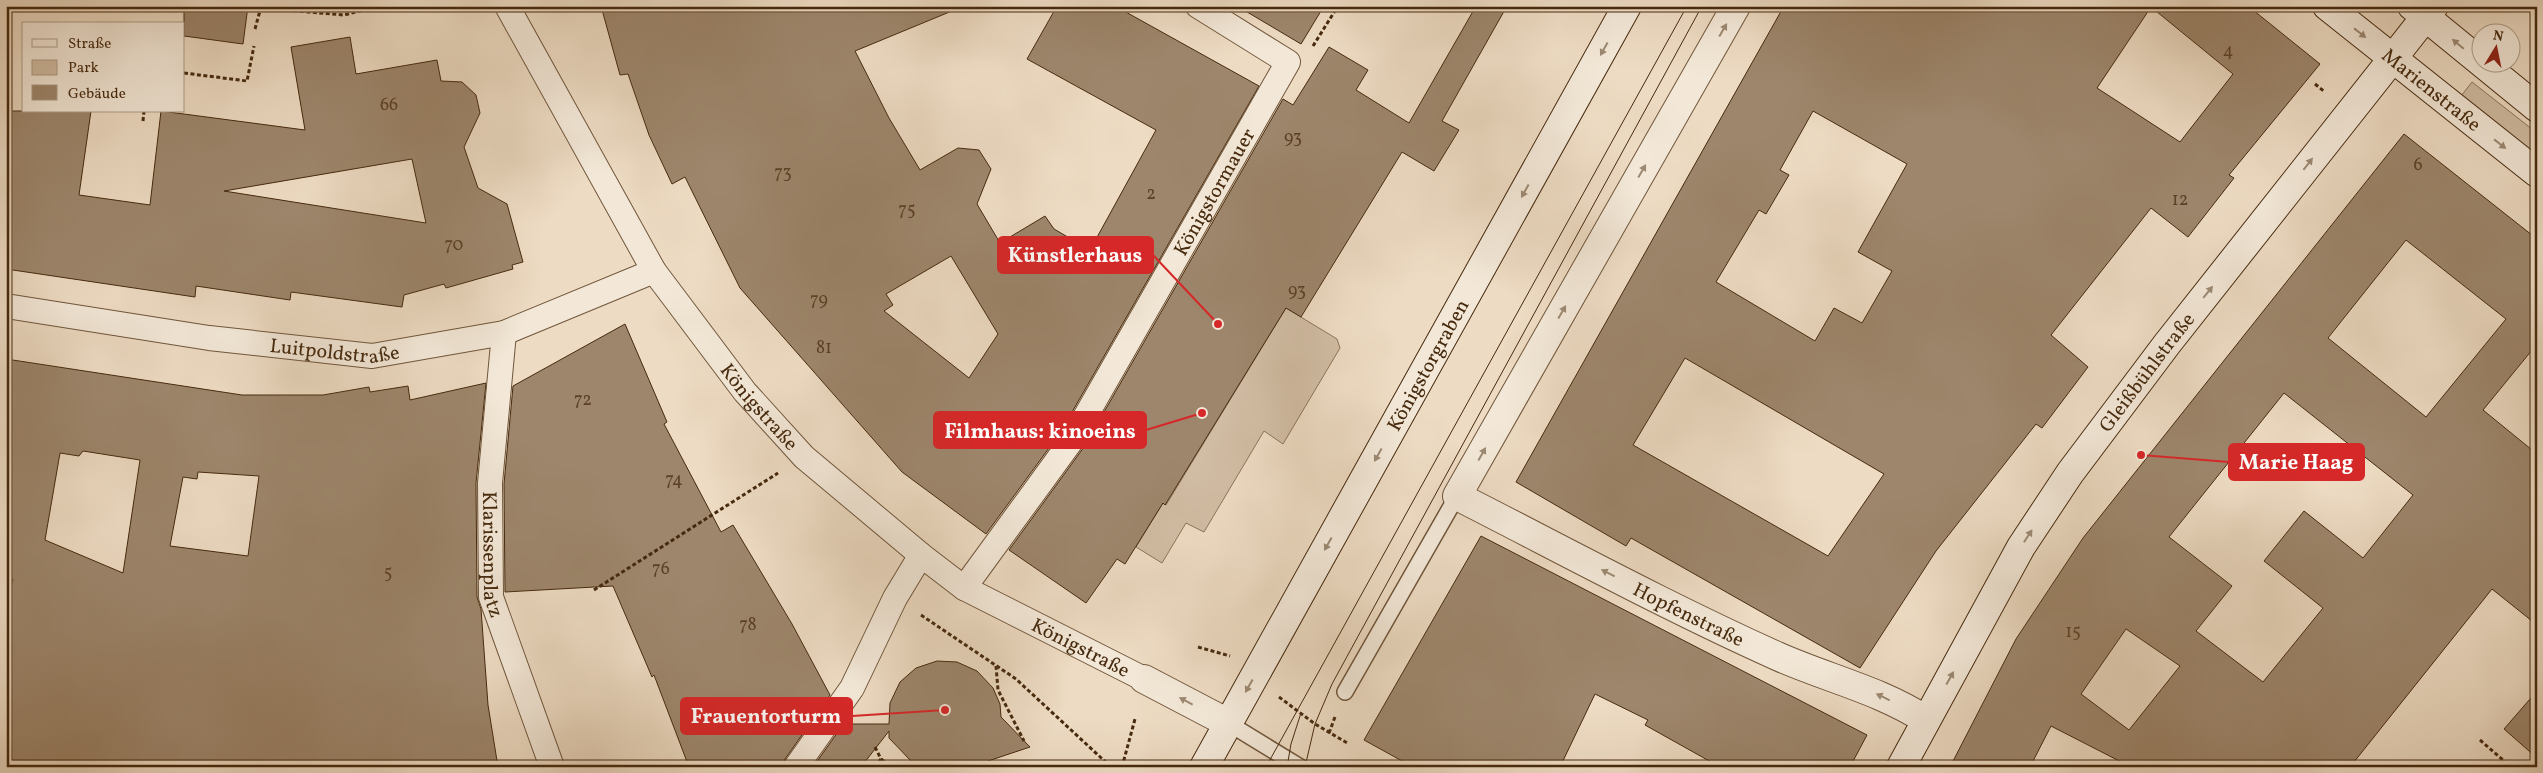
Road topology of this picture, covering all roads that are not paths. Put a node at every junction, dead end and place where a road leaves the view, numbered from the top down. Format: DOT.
graph roads {
  1 [pos="507,6"];
  2 [pos="1198,6"];
  3 [pos="1627,6"];
  4 [pos="1736,6"];
  5 [pos="2327,6"];
  6 [pos="2424,10"];
  7 [pos="2394,59"];
  8 [pos="2537,108"];
  9 [pos="2537,173"];
  10 [pos="654,271"];
  11 [pos="6,306"];
  12 [pos="504,333"];
  13 [pos="1458,496"];
  14 [pos="921,555"];
  15 [pos="964,588"];
  16 [pos="1144,679"];
  17 [pos="1345,692"];
  18 [pos="1926,720"];
  19 [pos="1224,731"];
  20 [pos="552,767"];
  21 [pos="796,767"];
  22 [pos="1204,767"];
  23 [pos="1216,767"];
  24 [pos="1300,767"];
  25 [pos="1901,767"];
  1 -- 10 [label="street, Königstraße"];
  2 -- 15 [label="street, Königstormauer"];
  3 -- 19 [label="main road, Königstorgraben, one-way"];
  13 -- 4 [label="main road, one-way"];
  5 -- 7 [label="main road, Marienstraße, one-way"];
  6 -- 7 [label="main road, Gleißbühlstraße"];
  8 -- 6 [label="main road, one-way"];
  7 -- 9 [label="main road, Marienstraße, one-way"];
  18 -- 7 [label="main road, Gleißbühlstraße, one-way"];
  10 -- 12 [label="street, Luitpoldstraße"];
  10 -- 14 [label="street, Königstraße"];
  11 -- 12 [label="street, Luitpoldstraße"];
  12 -- 20 [label="street, Klarissenplatz"];
  13 -- 17 [label="lane"];
  18 -- 13 [label="main road, Hopfenstraße, one-way"];
  14 -- 15 [label="street, Königstraße"];
  14 -- 21 [label="street"];
  15 -- 16 [label="street, Königstraße"];
  19 -- 16 [label="main road, one-way"];
  18 -- 25 [label="main road, Gleißbühlstraße"];
  19 -- 22 [label="main road, Königstorgraben"];
  19 -- 23 [label="lane"];
  19 -- 24 [label="lane"];
}
